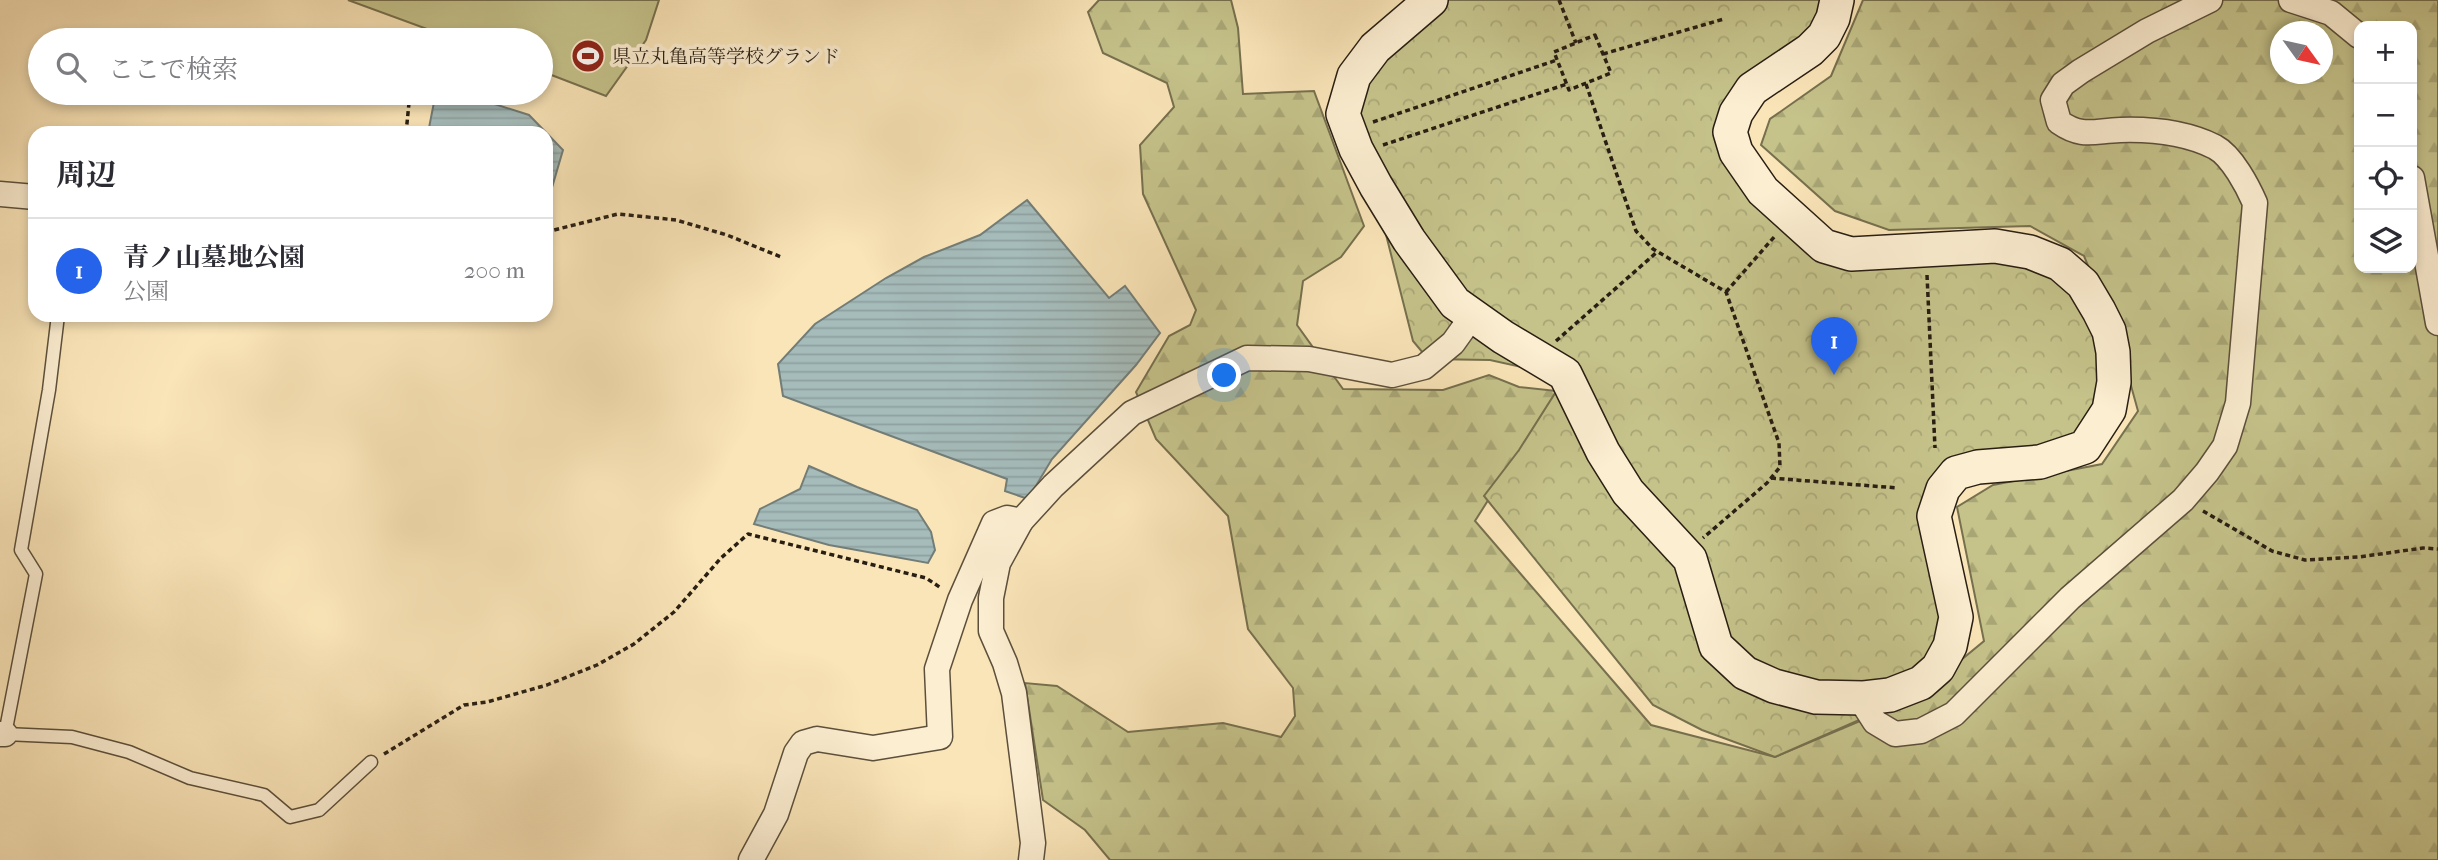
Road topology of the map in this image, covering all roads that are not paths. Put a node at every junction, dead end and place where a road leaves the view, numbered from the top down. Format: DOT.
graph roads {
  1 [pos="1431,0"];
  2 [pos="1837,0"];
  3 [pos="2210,0"];
  4 [pos="2291,0"];
  5 [pos="2354,32"];
  6 [pos="0,194"];
  7 [pos="28,196"];
  8 [pos="2417,206"];
  9 [pos="1473,315"];
  10 [pos="57,322"];
  11 [pos="2438,323"];
  12 [pos="1021,521"];
  13 [pos="1864,698"];
  14 [pos="2,734"];
  15 [pos="371,762"];
  16 [pos="751,860"];
  17 [pos="1031,860"];
  1 -- 9 [label="street"];
  2 -- 13 [label="street"];
  3 -- 13 [label="street"];
  4 -- 5 [label="street"];
  6 -- 7 [label="street"];
  8 -- 11 [label="street"];
  9 -- 12 [label="street"];
  9 -- 13 [label="street"];
  10 -- 14 [label="lane"];
  12 -- 16 [label="street"];
  12 -- 17 [label="street"];
  14 -- 15 [label="lane"];
}
